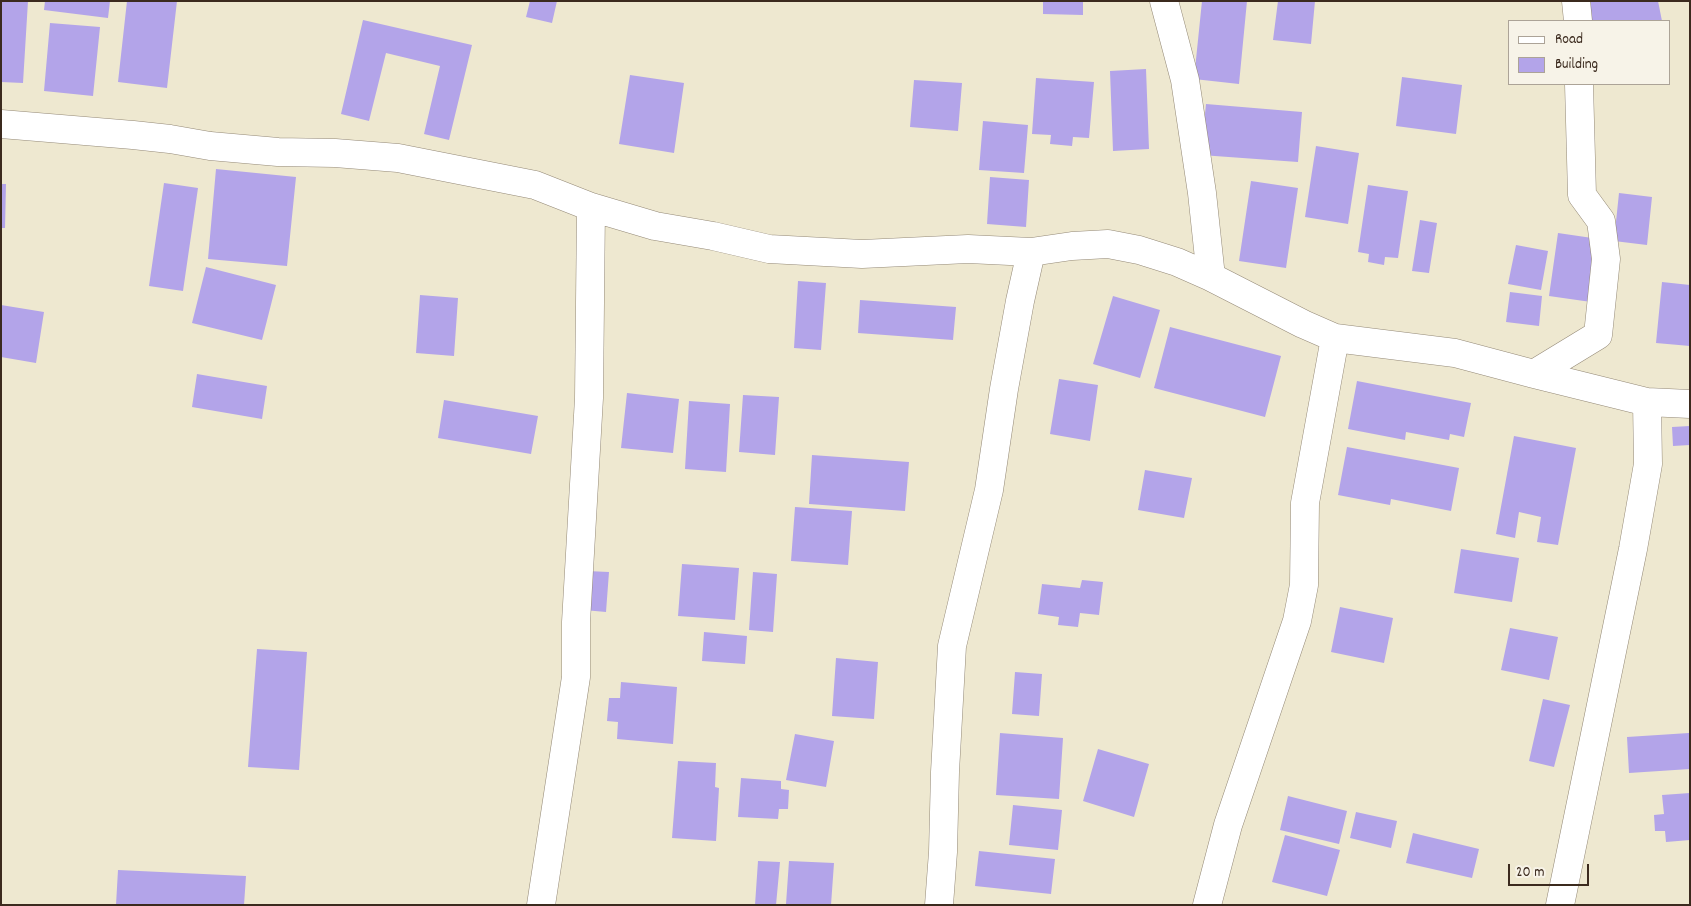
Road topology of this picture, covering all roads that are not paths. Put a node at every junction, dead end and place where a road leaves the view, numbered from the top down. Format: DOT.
graph roads {
  1 [pos="1164,1"];
  2 [pos="1576,1"];
  3 [pos="1578,20"];
  4 [pos="1580,85"];
  5 [pos="1,124"];
  6 [pos="591,207"];
  7 [pos="1031,252"];
  8 [pos="1211,277"];
  9 [pos="1336,338"];
  10 [pos="1534,374"];
  11 [pos="1647,402"];
  12 [pos="1690,404"];
  13 [pos="541,905"];
  14 [pos="939,905"];
  15 [pos="1207,905"];
  16 [pos="1560,905"];
  1 -- 8 [label="street"];
  2 -- 3 [label="street"];
  4 -- 10 [label="street"];
  5 -- 6 [label="street"];
  6 -- 7 [label="street"];
  6 -- 13 [label="street"];
  7 -- 8 [label="street"];
  7 -- 14 [label="street"];
  8 -- 9 [label="street"];
  9 -- 10 [label="street"];
  9 -- 15 [label="street"];
  10 -- 11 [label="street"];
  11 -- 12 [label="street"];
  11 -- 16 [label="street"];
}
